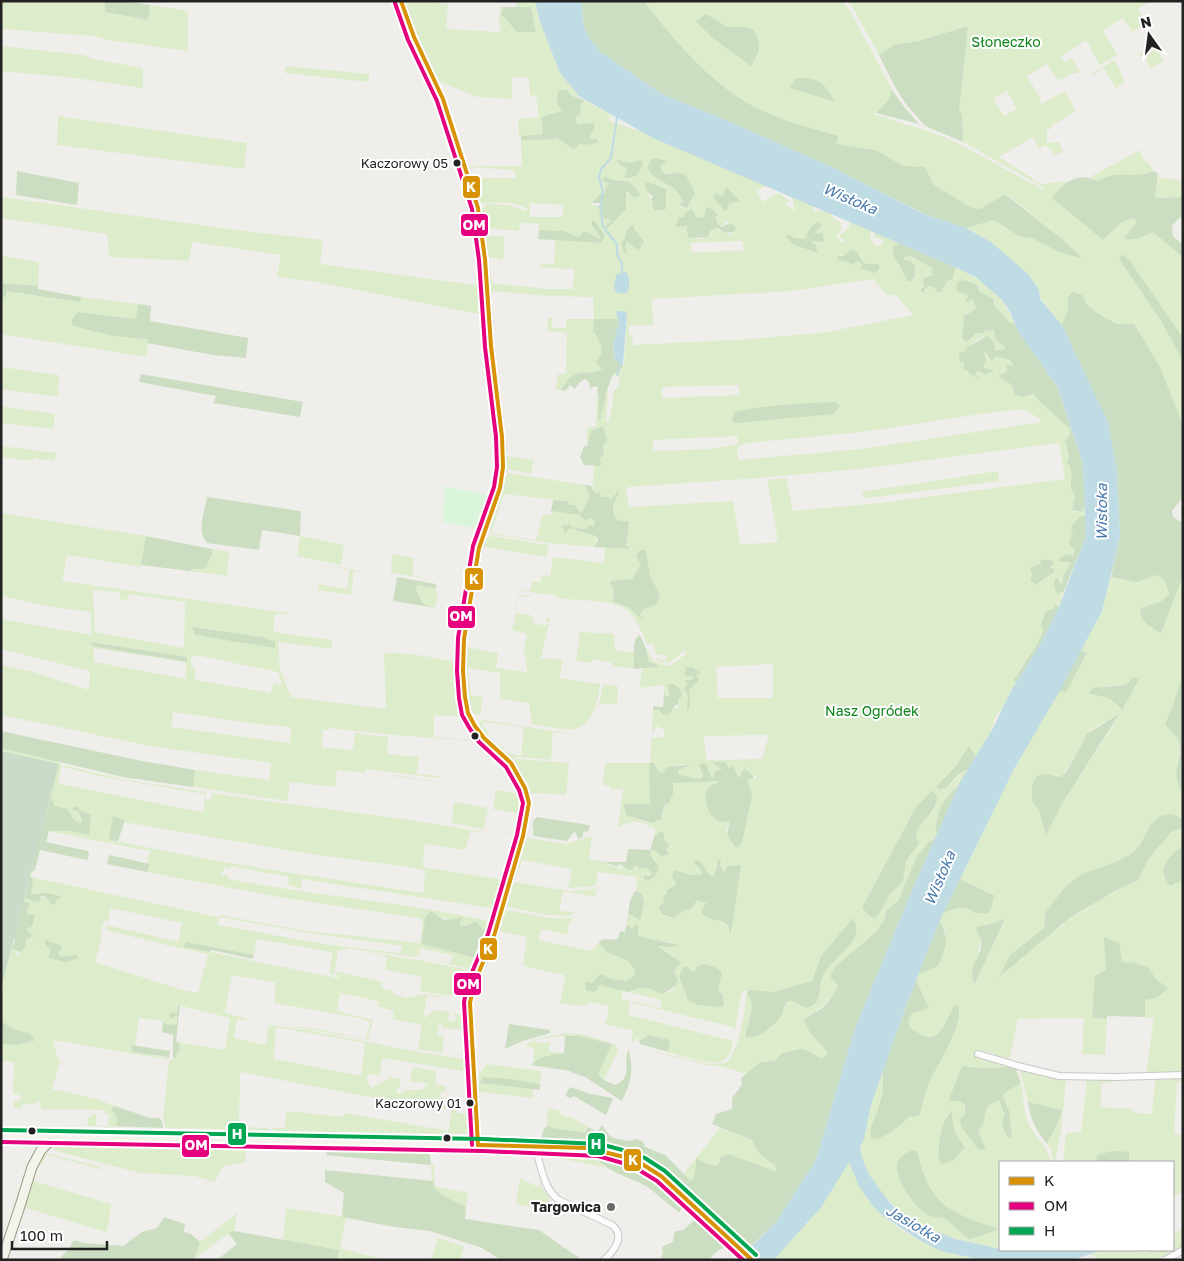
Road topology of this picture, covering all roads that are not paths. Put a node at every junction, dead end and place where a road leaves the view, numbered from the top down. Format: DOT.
graph roads {
  1 [pos="401,1"];
  2 [pos="978,1054"];
  3 [pos="1183,1075"];
  4 [pos="1,1136"];
  5 [pos="51,1136"];
  6 [pos="478,1145"];
  7 [pos="536,1147"];
  8 [pos="1183,1250"];
  9 [pos="2,1260"];
  10 [pos="604,1260"];
  11 [pos="752,1260"];
  12 [pos="1165,1260"];
  1 -- 6 [label="street"];
  2 -- 3 [label="street"];
  4 -- 5 [label="street"];
  5 -- 6 [label="street"];
  5 -- 9 [label="street"];
  6 -- 7 [label="street"];
  7 -- 10 [label="street"];
  7 -- 11 [label="street"];
  8 -- 12 [label="street"];
}
